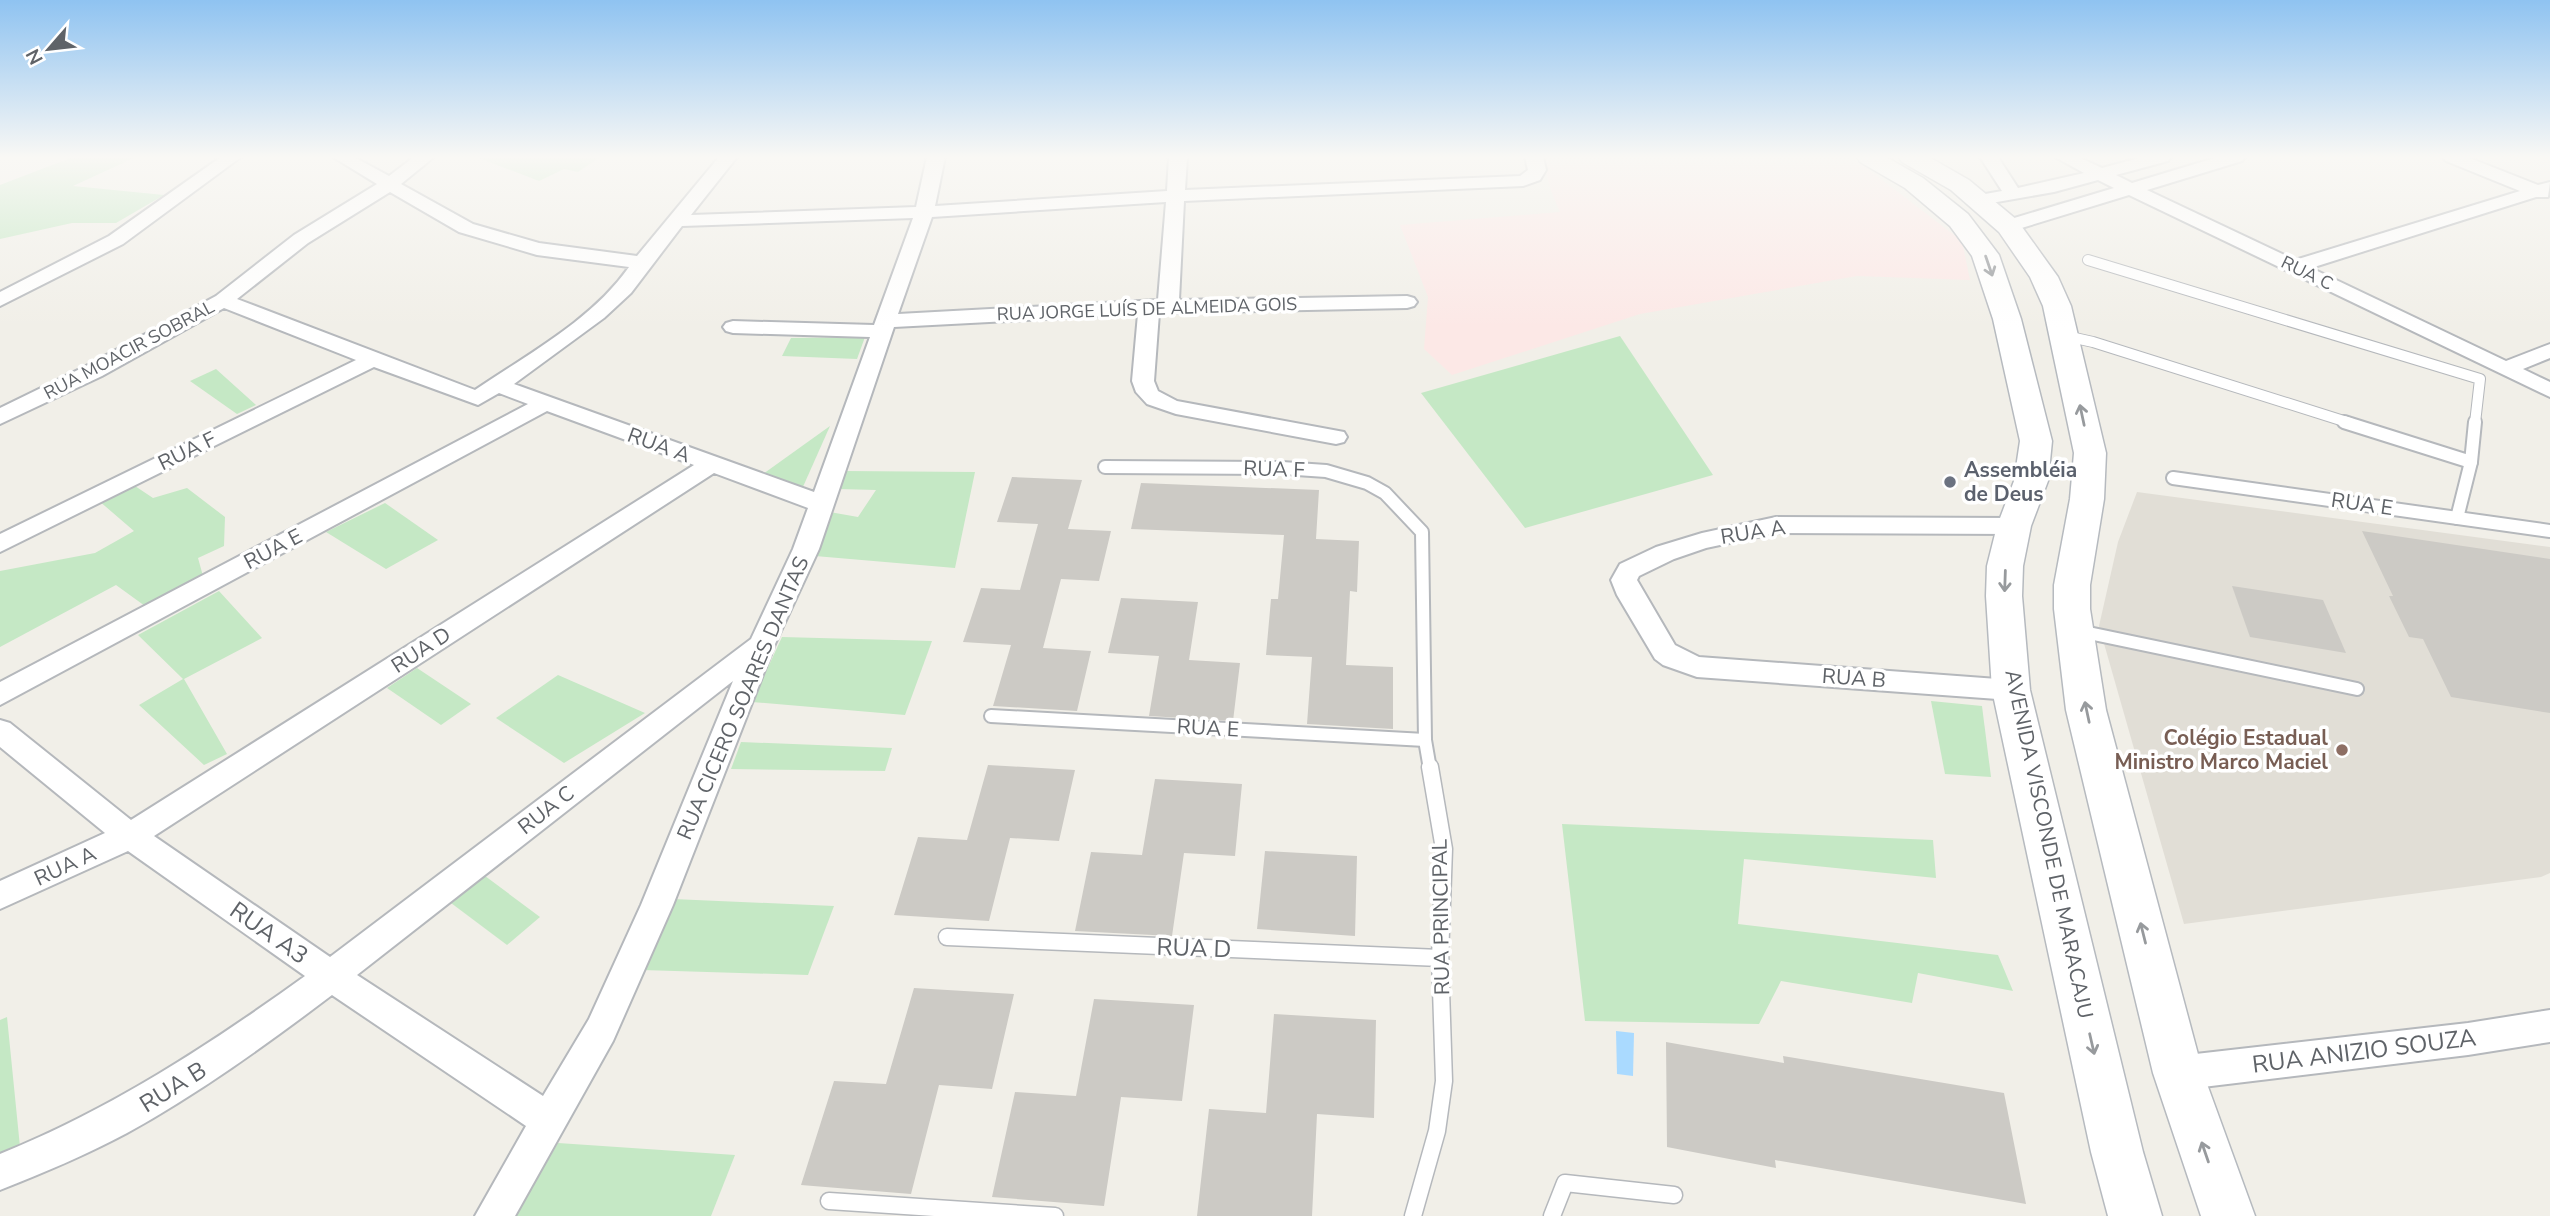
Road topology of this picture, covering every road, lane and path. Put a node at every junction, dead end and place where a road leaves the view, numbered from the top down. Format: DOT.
graph roads {
  1 [pos="153,214"];
  2 [pos="342,214"];
  3 [pos="442,214"];
  4 [pos="681,214"];
  5 [pos="876,214"];
  6 [pos="923,214"];
  7 [pos="1173,214"];
  8 [pos="1953,214"];
  9 [pos="2004,214"];
  10 [pos="2183,214"];
  11 [pos="2473,214"];
  12 [pos="675,221"];
  13 [pos="2088,260"];
  14 [pos="642,263"];
  15 [pos="2294,267"];
  16 [pos="0,300"];
  17 [pos="223,300"];
  18 [pos="1407,302"];
  19 [pos="1159,307"];
  20 [pos="885,326"];
  21 [pos="733,327"];
  22 [pos="2066,337"];
  23 [pos="2550,350"];
  24 [pos="374,359"];
  25 [pos="2505,369"];
  26 [pos="2550,390"];
  27 [pos="488,391"];
  28 [pos="546,403"];
  29 [pos="0,417"];
  30 [pos="1336,437"];
  31 [pos="2036,442"];
  32 [pos="2090,453"];
  33 [pos="2471,462"];
  34 [pos="712,464"];
  35 [pos="1105,467"];
  36 [pos="2173,478"];
  37 [pos="2031,481"];
  38 [pos="2087,499"];
  39 [pos="822,504"];
  40 [pos="2457,518"];
  41 [pos="2014,527"];
  42 [pos="2550,531"];
  43 [pos="1422,532"];
  44 [pos="0,544"];
  45 [pos="2075,630"];
  46 [pos="762,645"];
  47 [pos="1697,667"];
  48 [pos="2357,689"];
  49 [pos="2011,690"];
  50 [pos="0,695"];
  51 [pos="991,716"];
  52 [pos="0,730"];
  53 [pos="1425,740"];
  54 [pos="130,836"];
  55 [pos="0,896"];
  56 [pos="947,937"];
  57 [pos="1440,958"];
  58 [pos="331,976"];
  59 [pos="2550,1026"];
  60 [pos="2178,1073"];
  61 [pos="548,1120"];
  62 [pos="0,1172"];
  63 [pos="1674,1195"];
  64 [pos="829,1200"];
  65 [pos="494,1216"];
  66 [pos="1055,1216"];
  67 [pos="1413,1216"];
  68 [pos="1552,1216"];
  69 [pos="2135,1216"];
  70 [pos="2228,1216"];
  1 -- 16 [label="street"];
  2 -- 17 [label="street, RUA MOACIR SOBRAL"];
  3 -- 14 [label="street"];
  4 -- 12 [label="street"];
  5 -- 12 [label="street"];
  6 -- 20 [label="street, RUA CICERO SOARES DANTAS"];
  7 -- 19 [label="street"];
  8 -- 31 [label="main road, AVENIDA VISCONDE DE MARACAJU, one-way"];
  9 -- 22 [label="main road"];
  10 -- 15 [label="street, RUA C"];
  11 -- 15 [label="street"];
  12 -- 14 [label="street"];
  13 -- 33 [label="lane"];
  14 -- 27 [label="street"];
  15 -- 25 [label="street, RUA C"];
  17 -- 24 [label="street, RUA A"];
  17 -- 29 [label="street, RUA MOACIR SOBRAL"];
  18 -- 19 [label="street, RUA JORGE LUÍS DE ALMEIDA GOIS"];
  19 -- 20 [label="street, RUA JORGE LUÍS DE ALMEIDA GOIS"];
  19 -- 30 [label="street"];
  20 -- 21 [label="street, RUA JORGE LUÍS DE ALMEIDA GOIS"];
  20 -- 39 [label="street, RUA CICERO SOARES DANTAS"];
  32 -- 22 [label="main road, one-way"];
  22 -- 33 [label="lane"];
  23 -- 25 [label="street"];
  24 -- 27 [label="street, RUA A"];
  24 -- 44 [label="street, RUA F"];
  25 -- 26 [label="street, RUA C"];
  27 -- 28 [label="street, RUA A"];
  28 -- 34 [label="street, RUA A"];
  28 -- 50 [label="street, RUA E"];
  31 -- 32 [label="main road"];
  31 -- 37 [label="main road, AVENIDA VISCONDE DE MARACAJU"];
  32 -- 38 [label="main road"];
  33 -- 40 [label="lane"];
  34 -- 39 [label="street, RUA A"];
  34 -- 54 [label="street, RUA D"];
  35 -- 43 [label="lane, RUA F"];
  36 -- 40 [label="lane, RUA E"];
  37 -- 38 [label="main road"];
  37 -- 41 [label="main road, AVENIDA VISCONDE DE MARACAJU"];
  38 -- 45 [label="main road"];
  39 -- 46 [label="street, RUA CICERO SOARES DANTAS"];
  40 -- 42 [label="lane, RUA E"];
  41 -- 47 [label="street, RUA A"];
  41 -- 49 [label="main road, AVENIDA VISCONDE DE MARACAJU, one-way"];
  43 -- 53 [label="lane, RUA PRINCIPAL"];
  45 -- 48 [label="lane"];
  60 -- 45 [label="main road, one-way"];
  46 -- 58 [label="street, RUA C"];
  46 -- 61 [label="street, RUA CICERO SOARES DANTAS"];
  47 -- 49 [label="street, RUA B"];
  49 -- 69 [label="main road, AVENIDA VISCONDE DE MARACAJU, one-way"];
  51 -- 53 [label="lane, RUA E"];
  52 -- 54 [label="street, RUA A3"];
  53 -- 57 [label="lane, RUA PRINCIPAL"];
  54 -- 55 [label="street, RUA A"];
  54 -- 58 [label="street, RUA A3"];
  56 -- 57 [label="lane, RUA D"];
  57 -- 67 [label="lane, RUA PRINCIPAL"];
  58 -- 61 [label="street, RUA A3"];
  58 -- 62 [label="street, RUA B"];
  59 -- 60 [label="street, RUA ANIZIO SOUZA"];
  70 -- 60 [label="main road, one-way"];
  61 -- 65 [label="street, RUA CICERO SOARES DANTAS"];
  63 -- 68 [label="lane"];
  64 -- 66 [label="lane"];
}
